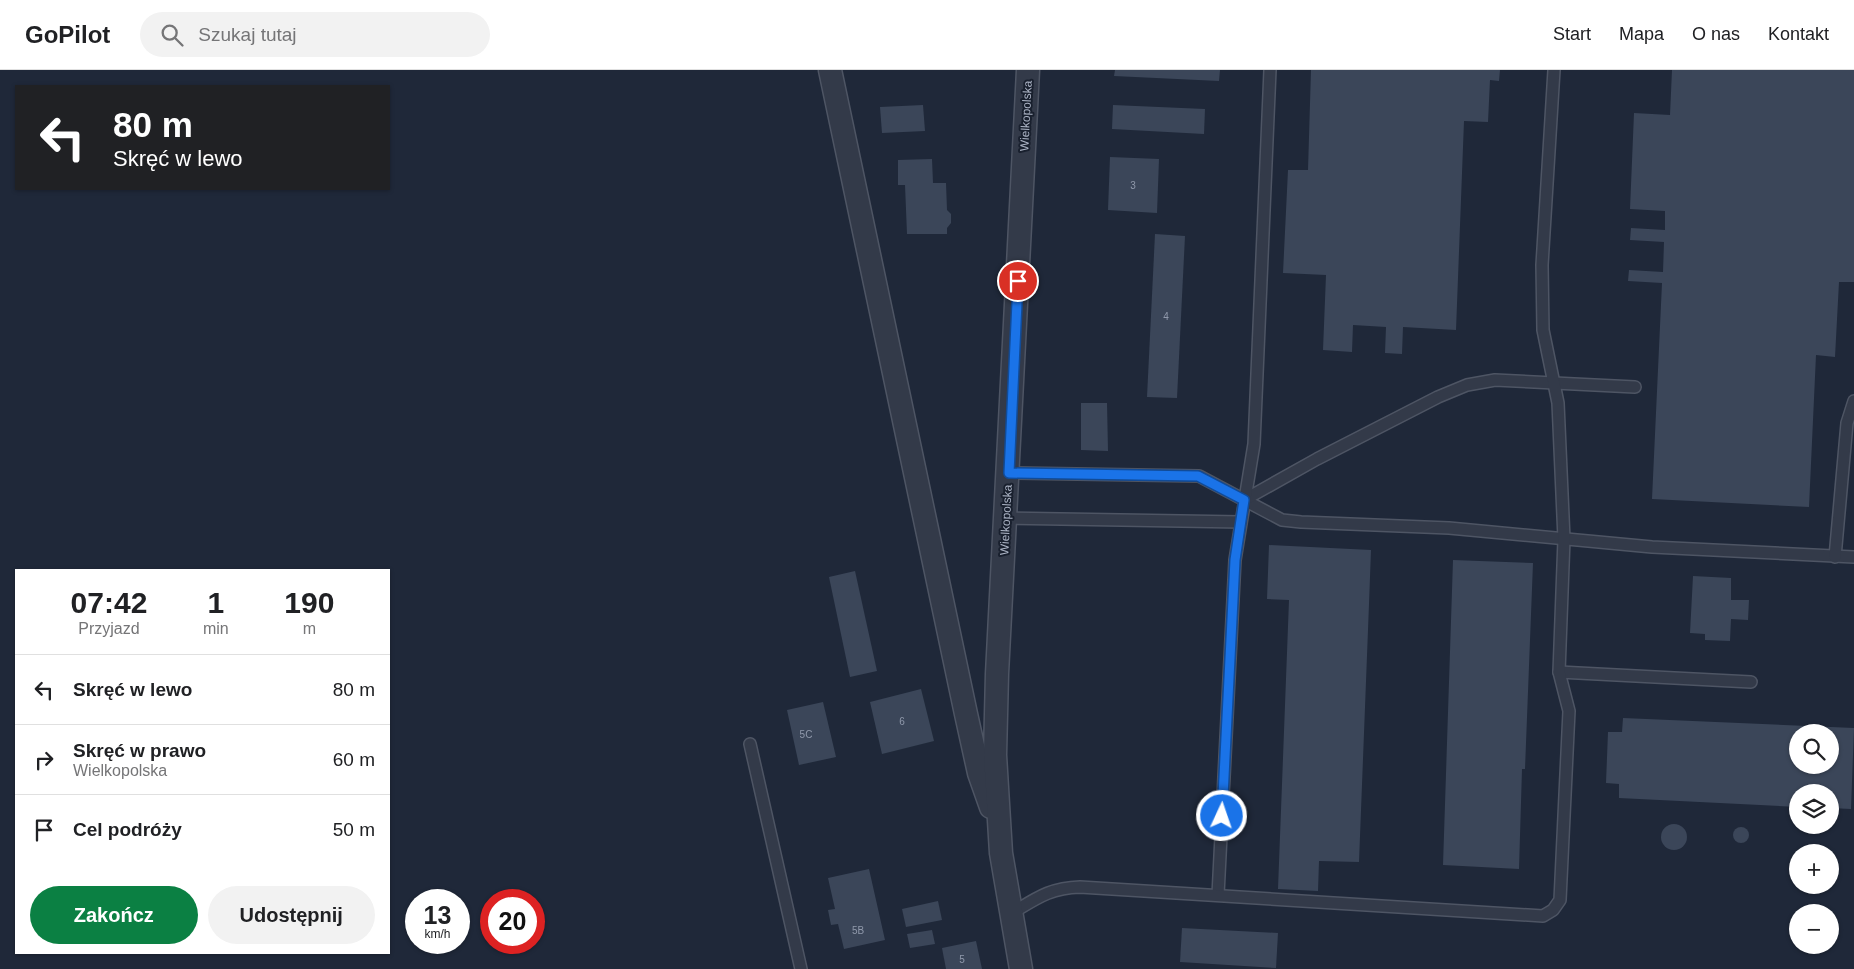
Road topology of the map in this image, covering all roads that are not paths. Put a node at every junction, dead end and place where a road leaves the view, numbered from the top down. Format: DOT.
graph roads {
  1 [pos="830,70"];
  2 [pos="1028,70"];
  3 [pos="1270,70"];
  4 [pos="1554,70"];
  5 [pos="1554,382"];
  6 [pos="1635,387"];
  7 [pos="1854,402"];
  8 [pos="1009,473"];
  9 [pos="1244,500"];
  10 [pos="1006,518"];
  11 [pos="1241,522"];
  12 [pos="1564,539"];
  13 [pos="1835,556"];
  14 [pos="1854,557"];
  15 [pos="1559,672"];
  16 [pos="1752,682"];
  17 [pos="750,744"];
  18 [pos="1000,834"];
  19 [pos="1218,895"];
  20 [pos="1012,913"];
  21 [pos="801,969"];
  22 [pos="1021,969"];
  1 -- 18 [label="street"];
  2 -- 8 [label="street, Wielkopolska"];
  3 -- 9 [label="lane"];
  4 -- 5 [label="lane"];
  5 -- 6 [label="lane"];
  5 -- 9 [label="lane"];
  5 -- 12 [label="lane"];
  7 -- 13 [label="lane"];
  8 -- 9 [label="lane"];
  8 -- 10 [label="street, Wielkopolska"];
  9 -- 11 [label="lane"];
  9 -- 12 [label="lane"];
  10 -- 11 [label="lane"];
  10 -- 18 [label="street, Wielkopolska"];
  11 -- 19 [label="lane"];
  12 -- 13 [label="lane"];
  12 -- 15 [label="lane"];
  13 -- 14 [label="lane"];
  15 -- 16 [label="lane"];
  15 -- 19 [label="lane"];
  17 -- 21 [label="lane"];
  18 -- 20 [label="street, Wielkopolska"];
  19 -- 20 [label="lane"];
  20 -- 22 [label="street, Wielkopolska"];
}
